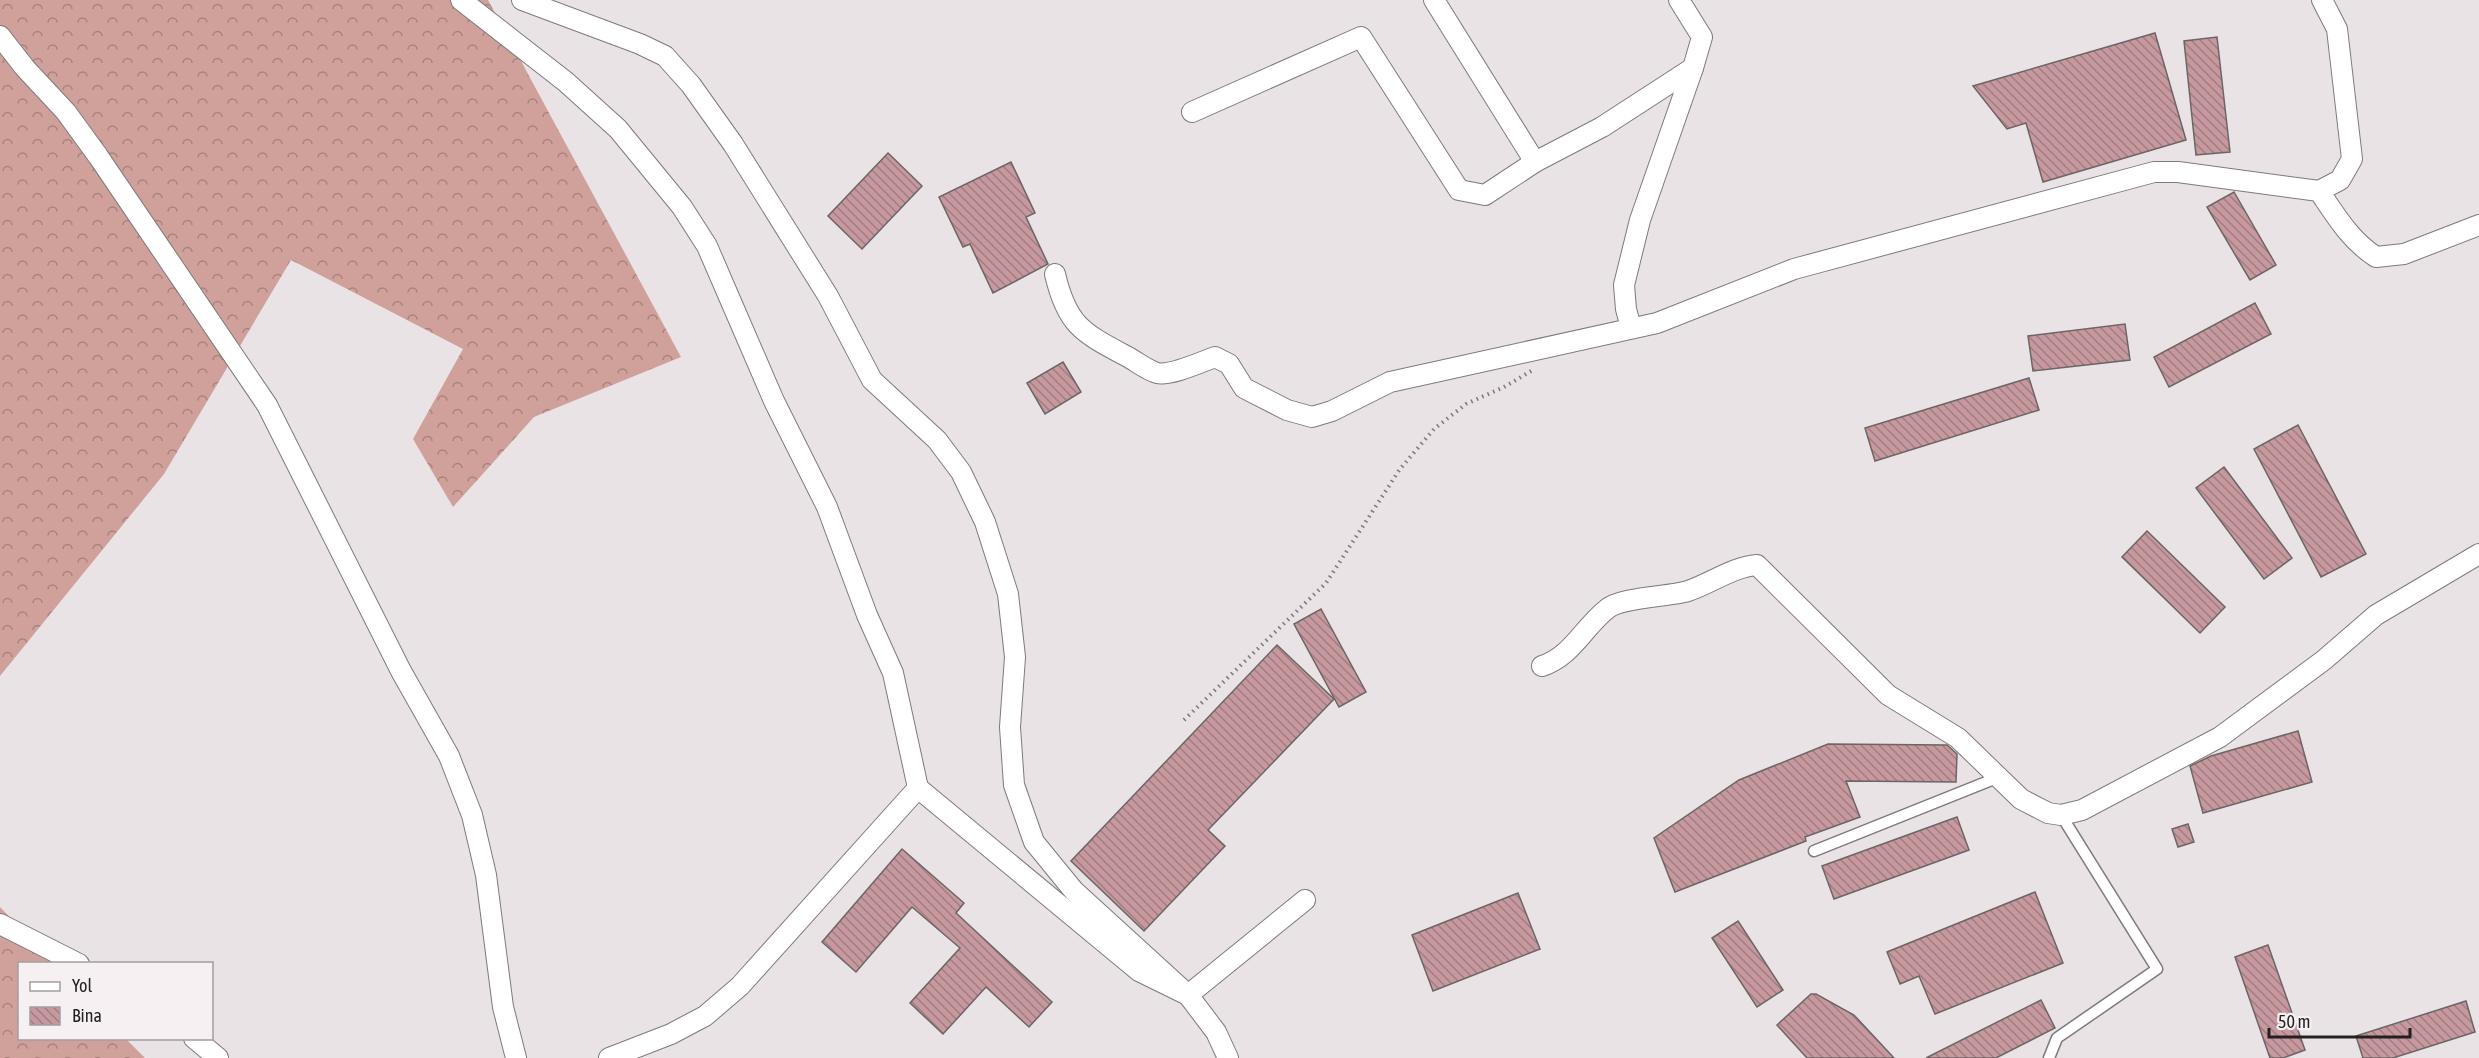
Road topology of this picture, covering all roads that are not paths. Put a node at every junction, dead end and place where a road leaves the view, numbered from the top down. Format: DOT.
graph roads {
  1 [pos="461,0"];
  2 [pos="522,0"];
  3 [pos="1434,0"];
  4 [pos="1679,0"];
  5 [pos="2322,0"];
  6 [pos="0,36"];
  7 [pos="1693,68"];
  8 [pos="1192,112"];
  9 [pos="1535,162"];
  10 [pos="2319,191"];
  11 [pos="2479,225"];
  12 [pos="1055,274"];
  13 [pos="1631,328"];
  14 [pos="2479,554"];
  15 [pos="1542,666"];
  16 [pos="1999,777"];
  17 [pos="918,788"];
  18 [pos="2061,815"];
  19 [pos="1814,851"];
  20 [pos="1305,900"];
  21 [pos="0,924"];
  22 [pos="77,962"];
  23 [pos="1188,995"];
  24 [pos="197,1040"];
  25 [pos="218,1058"];
  26 [pos="516,1058"];
  27 [pos="609,1058"];
  28 [pos="1228,1058"];
  29 [pos="2049,1058"];
  1 -- 17 [label="street"];
  2 -- 23 [label="street"];
  3 -- 9 [label="street"];
  4 -- 7 [label="street"];
  5 -- 10 [label="street"];
  6 -- 26 [label="street"];
  7 -- 9 [label="street"];
  7 -- 13 [label="street"];
  8 -- 9 [label="street"];
  10 -- 11 [label="street"];
  10 -- 13 [label="street"];
  12 -- 13 [label="street"];
  14 -- 18 [label="street"];
  15 -- 16 [label="street"];
  16 -- 18 [label="street"];
  16 -- 19 [label="lane"];
  17 -- 23 [label="street"];
  17 -- 27 [label="street"];
  18 -- 29 [label="lane"];
  20 -- 23 [label="street"];
  21 -- 22 [label="street"];
  23 -- 28 [label="street"];
  24 -- 25 [label="street"];
}
